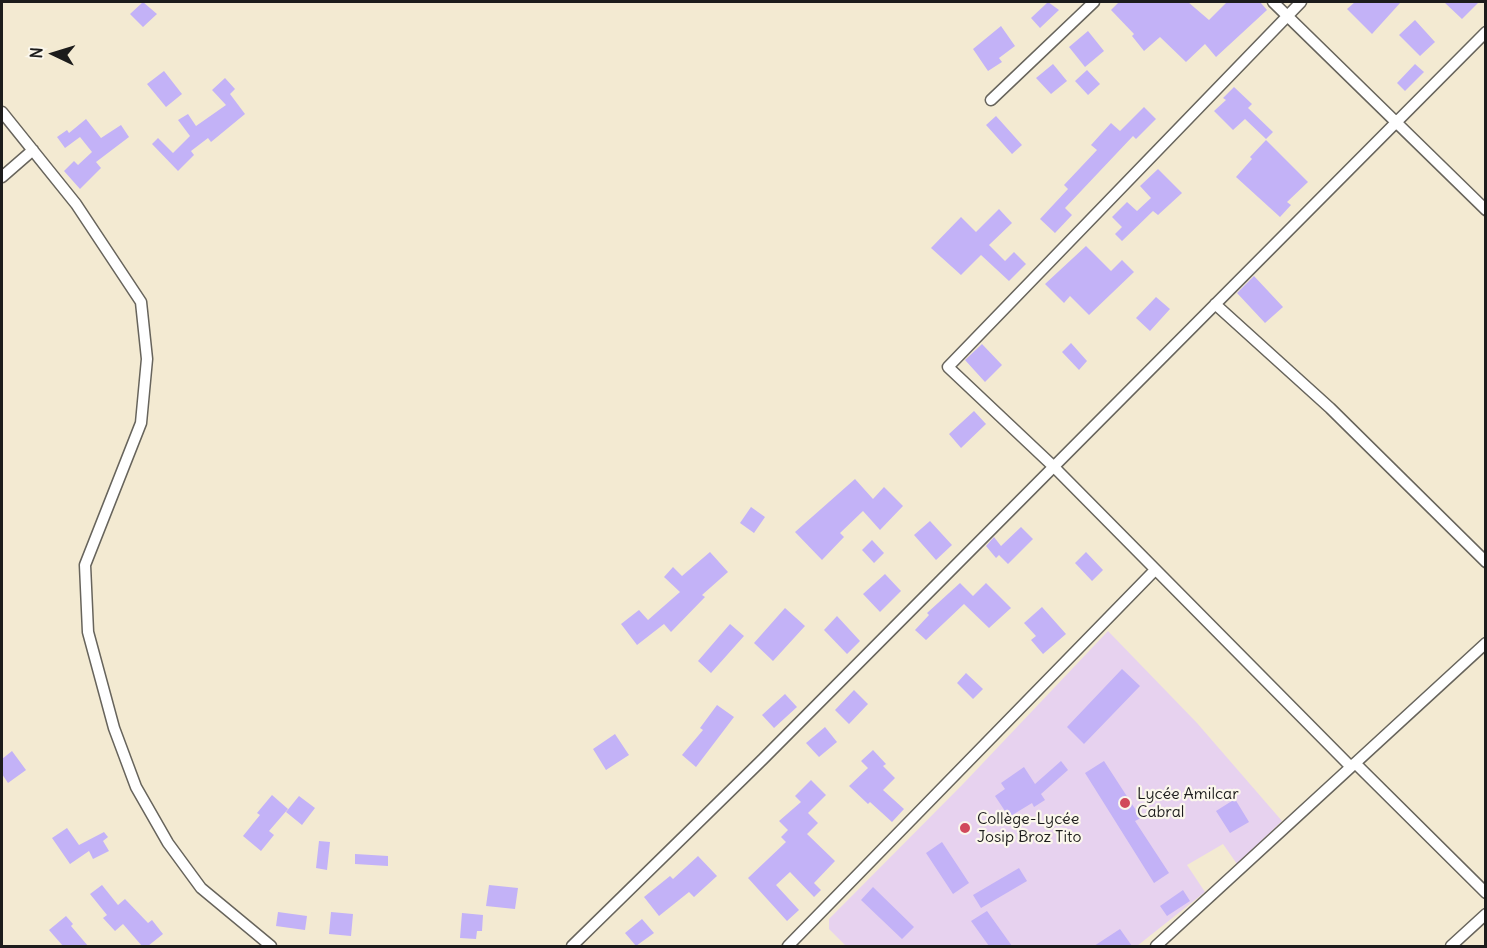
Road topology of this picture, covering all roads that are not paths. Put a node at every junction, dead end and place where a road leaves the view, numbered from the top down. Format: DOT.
graph roads {
  1 [pos="1094,2"];
  2 [pos="1273,2"];
  3 [pos="1301,2"];
  4 [pos="1287,16"];
  5 [pos="1485,32"];
  6 [pos="991,100"];
  7 [pos="2,112"];
  8 [pos="1396,122"];
  9 [pos="33,150"];
  10 [pos="2,177"];
  11 [pos="1485,210"];
  12 [pos="1215,304"];
  13 [pos="1054,467"];
  14 [pos="1485,562"];
  15 [pos="1154,571"];
  16 [pos="1485,643"];
  17 [pos="1353,765"];
  18 [pos="1485,893"];
  19 [pos="1485,914"];
  20 [pos="271,946"];
  21 [pos="572,946"];
  22 [pos="788,946"];
  23 [pos="1156,946"];
  24 [pos="1451,946"];
  1 -- 6 [label="street"];
  2 -- 4 [label="street"];
  3 -- 4 [label="street"];
  4 -- 8 [label="street"];
  4 -- 13 [label="street"];
  5 -- 8 [label="street"];
  7 -- 9 [label="street"];
  8 -- 11 [label="street"];
  8 -- 12 [label="street"];
  9 -- 10 [label="street"];
  9 -- 20 [label="street"];
  12 -- 13 [label="street"];
  12 -- 14 [label="street"];
  13 -- 15 [label="street"];
  13 -- 21 [label="street"];
  15 -- 17 [label="street"];
  15 -- 22 [label="street"];
  16 -- 17 [label="street"];
  17 -- 18 [label="street"];
  17 -- 23 [label="street"];
  19 -- 24 [label="street"];
}
